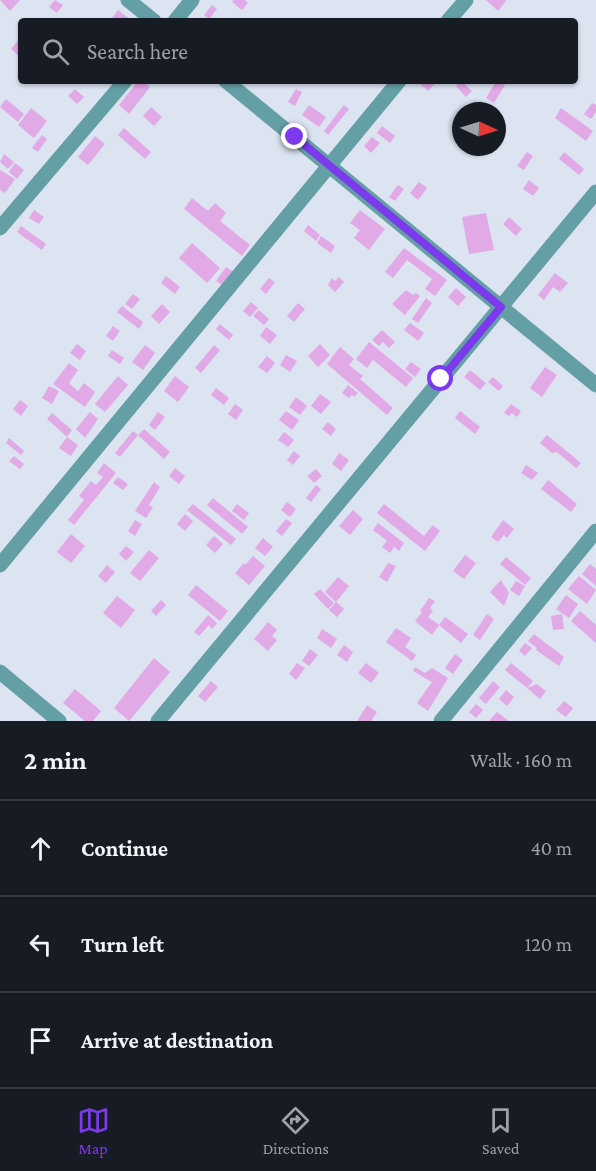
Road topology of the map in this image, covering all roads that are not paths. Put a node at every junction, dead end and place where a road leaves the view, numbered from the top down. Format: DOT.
graph roads {
  1 [pos="128,0"];
  2 [pos="192,0"];
  3 [pos="466,0"];
  4 [pos="150,18"];
  5 [pos="177,18"];
  6 [pos="451,18"];
  7 [pos="122,84"];
  8 [pos="230,84"];
  9 [pos="397,84"];
  10 [pos="329,166"];
  11 [pos="596,192"];
  12 [pos="0,228"];
  13 [pos="501,307"];
  14 [pos="596,386"];
  15 [pos="596,531"];
  16 [pos="0,565"];
  17 [pos="0,672"];
  18 [pos="59,721"];
  19 [pos="158,721"];
  20 [pos="441,721"];
  1 -- 4 [label="street"];
  2 -- 5 [label="street"];
  3 -- 6 [label="street"];
  7 -- 12 [label="street"];
  8 -- 10 [label="street"];
  9 -- 10 [label="street"];
  10 -- 13 [label="street"];
  10 -- 16 [label="street"];
  11 -- 13 [label="street"];
  13 -- 14 [label="street"];
  13 -- 19 [label="street"];
  15 -- 20 [label="street"];
  17 -- 18 [label="street"];
}
